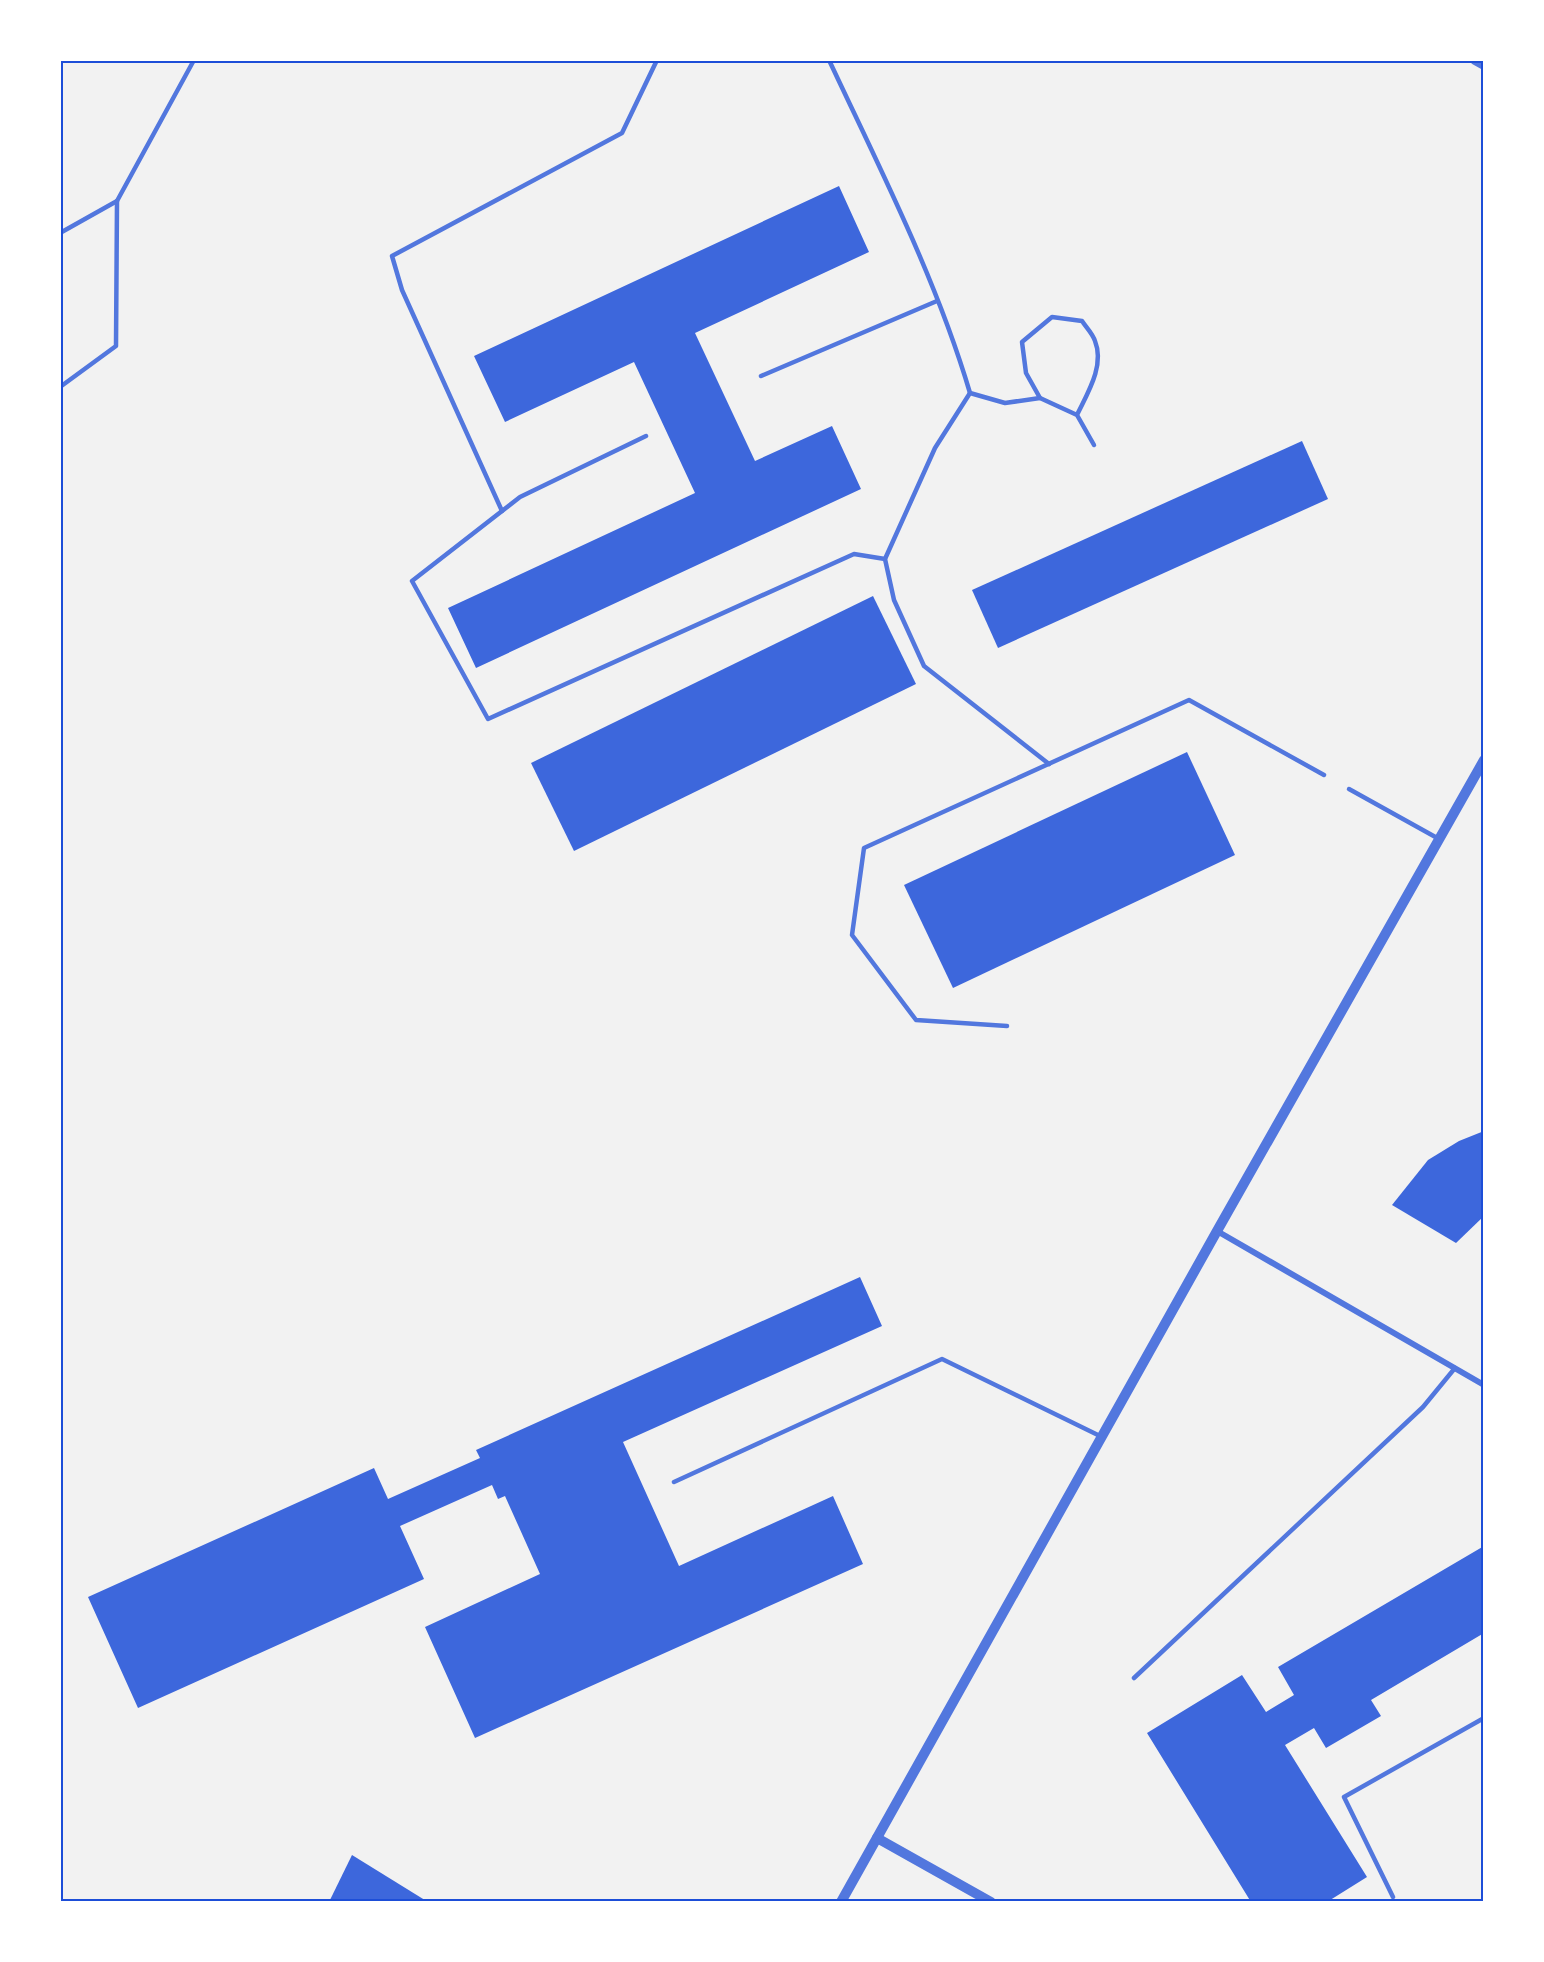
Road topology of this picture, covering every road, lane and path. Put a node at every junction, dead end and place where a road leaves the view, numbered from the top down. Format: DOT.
graph roads {
  1 [pos="194,60"];
  2 [pos="657,60"];
  3 [pos="829,60"];
  4 [pos="1475,60"];
  5 [pos="1484,65"];
  6 [pos="117,201"];
  7 [pos="60,233"];
  8 [pos="938,301"];
  9 [pos="761,376"];
  10 [pos="60,387"];
  11 [pos="970,393"];
  12 [pos="1040,398"];
  13 [pos="1077,415"];
  14 [pos="646,435"];
  15 [pos="1095,445"];
  16 [pos="502,511"];
  17 [pos="885,559"];
  18 [pos="1484,760"];
  19 [pos="1049,764"];
  20 [pos="1324,775"];
  21 [pos="1349,789"];
  22 [pos="1439,839"];
  23 [pos="1007,1026"];
  24 [pos="1217,1231"];
  25 [pos="1455,1368"];
  26 [pos="1484,1385"];
  27 [pos="1103,1437"];
  28 [pos="674,1482"];
  29 [pos="1134,1678"];
  30 [pos="1484,1718"];
  31 [pos="877,1838"];
  32 [pos="1393,1897"];
  33 [pos="842,1902"];
  34 [pos="991,1902"];
  1 -- 6 [label="lane"];
  2 -- 16 [label="lane"];
  3 -- 8 [label="lane"];
  4 -- 5 [label="street"];
  6 -- 7 [label="lane"];
  6 -- 10 [label="lane"];
  8 -- 9 [label="lane"];
  8 -- 11 [label="lane"];
  11 -- 12 [label="lane"];
  11 -- 17 [label="lane"];
  12 -- 13 [label="lane"];
  12 -- 13 [label="lane"];
  13 -- 15 [label="lane"];
  14 -- 16 [label="lane"];
  16 -- 17 [label="lane"];
  17 -- 19 [label="lane"];
  18 -- 22 [label="street"];
  19 -- 20 [label="lane"];
  19 -- 23 [label="lane"];
  21 -- 22 [label="lane"];
  22 -- 24 [label="street"];
  24 -- 25 [label="street"];
  24 -- 27 [label="street"];
  25 -- 26 [label="street"];
  25 -- 29 [label="lane"];
  27 -- 28 [label="lane"];
  27 -- 31 [label="street"];
  30 -- 32 [label="lane"];
  31 -- 33 [label="street"];
  31 -- 34 [label="street"];
}
